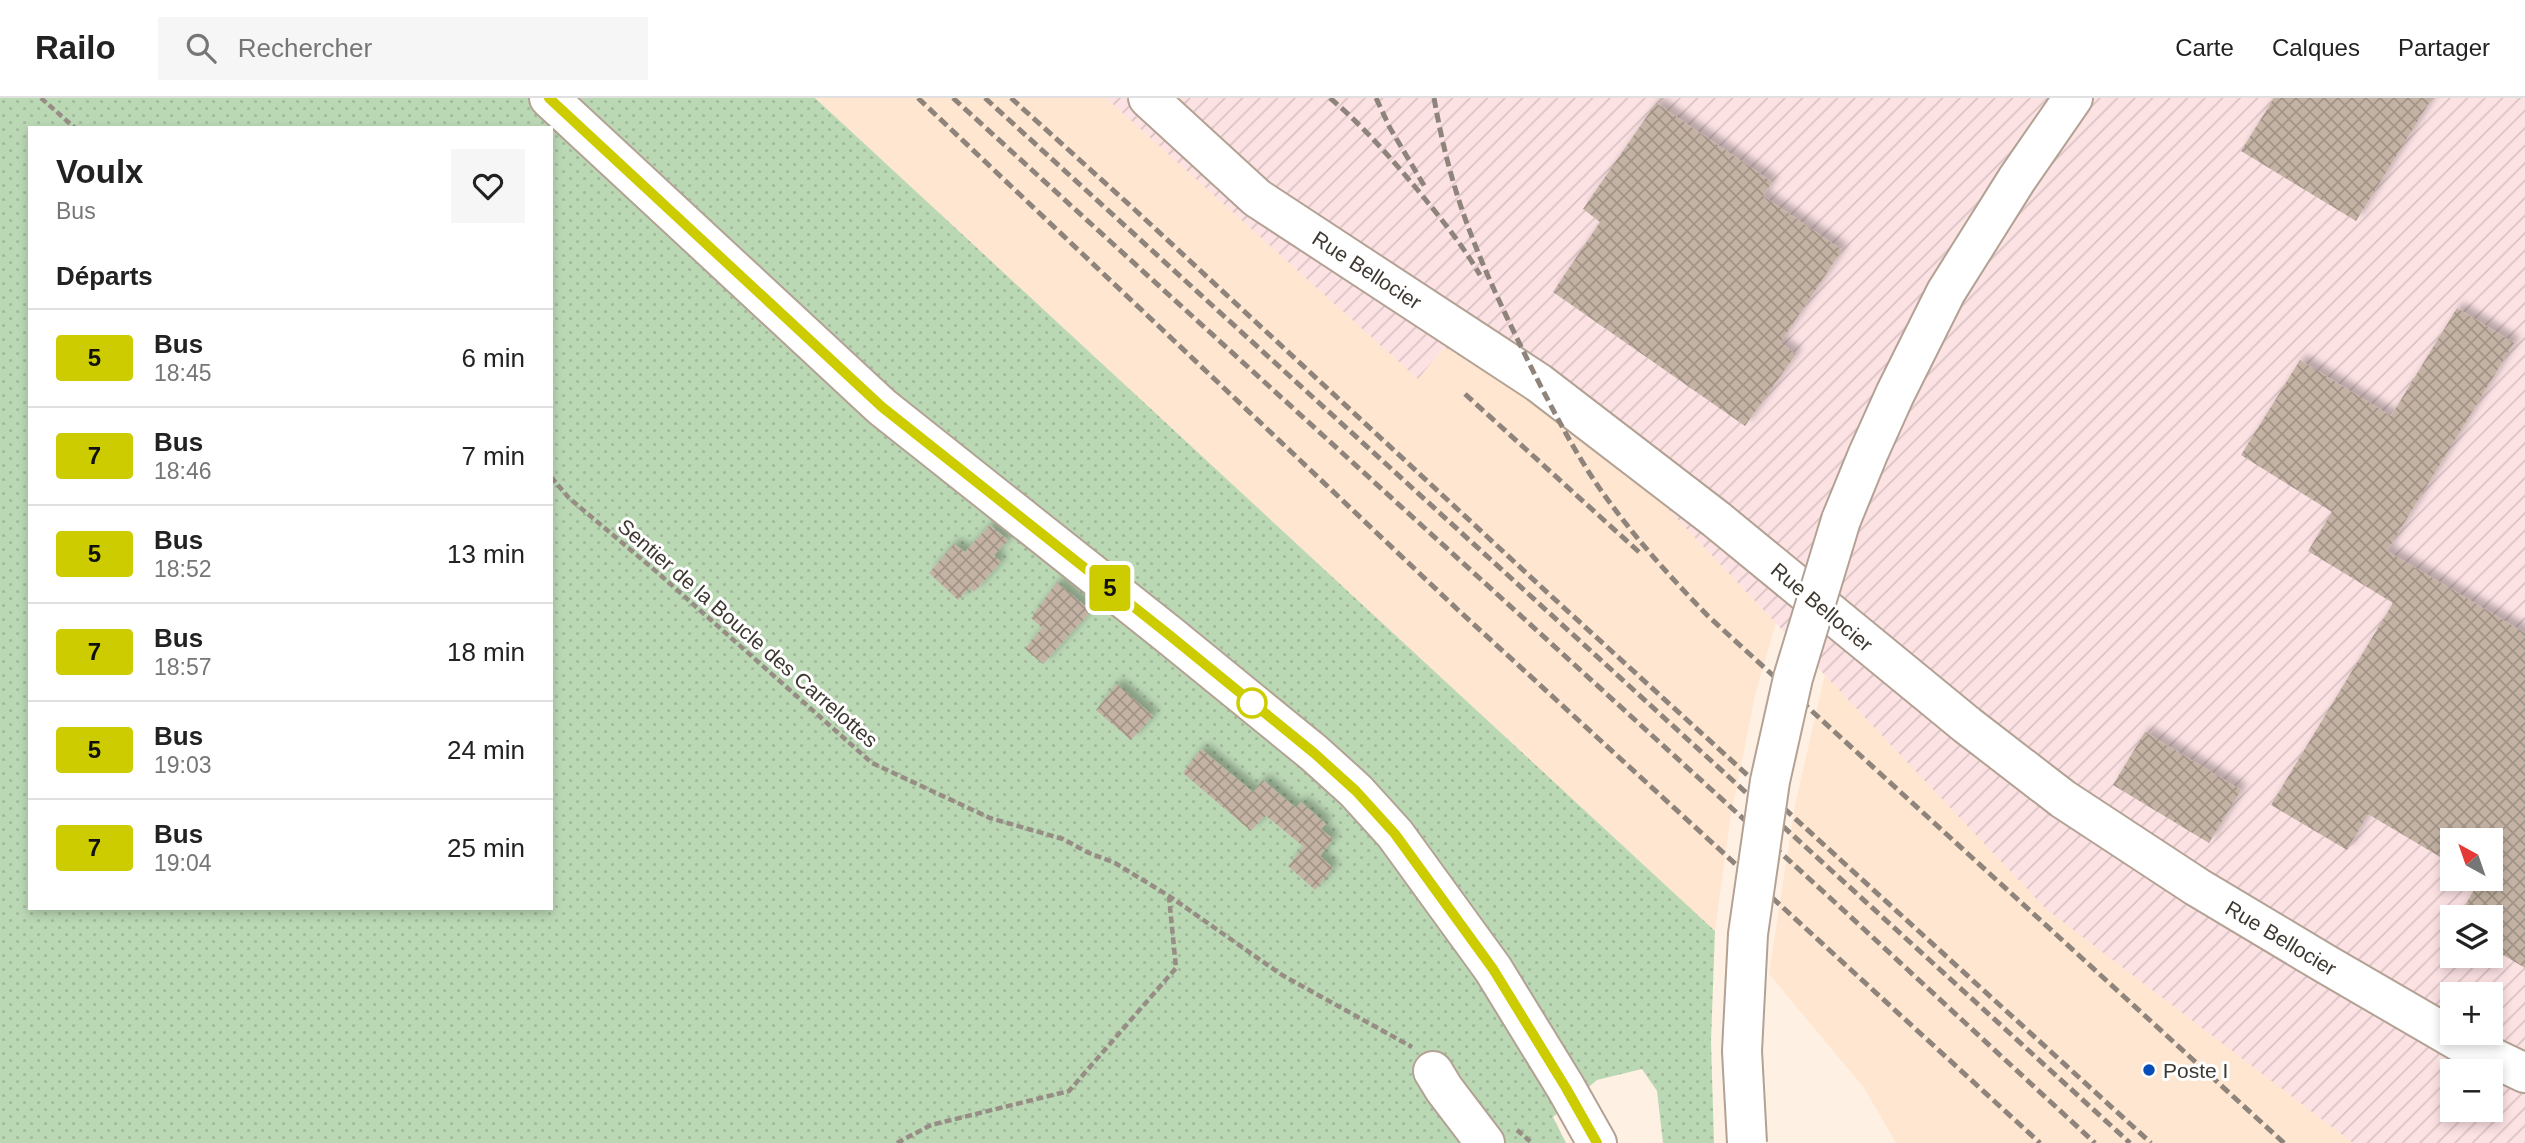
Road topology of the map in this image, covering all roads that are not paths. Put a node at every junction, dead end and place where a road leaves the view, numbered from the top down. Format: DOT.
graph roads {
  1 [pos="549,98"];
  2 [pos="1148,98"];
  3 [pos="2073,98"];
  4 [pos="1433,1071"];
  5 [pos="2525,1073"];
  6 [pos="1497,1133"];
  7 [pos="1597,1143"];
  8 [pos="1747,1143"];
  1 -- 7 [label="main road"];
  2 -- 5 [label="main road, Rue Bellocier"];
  3 -- 8 [label="main road, bridge"];
  4 -- 6 [label="main road"];
}
